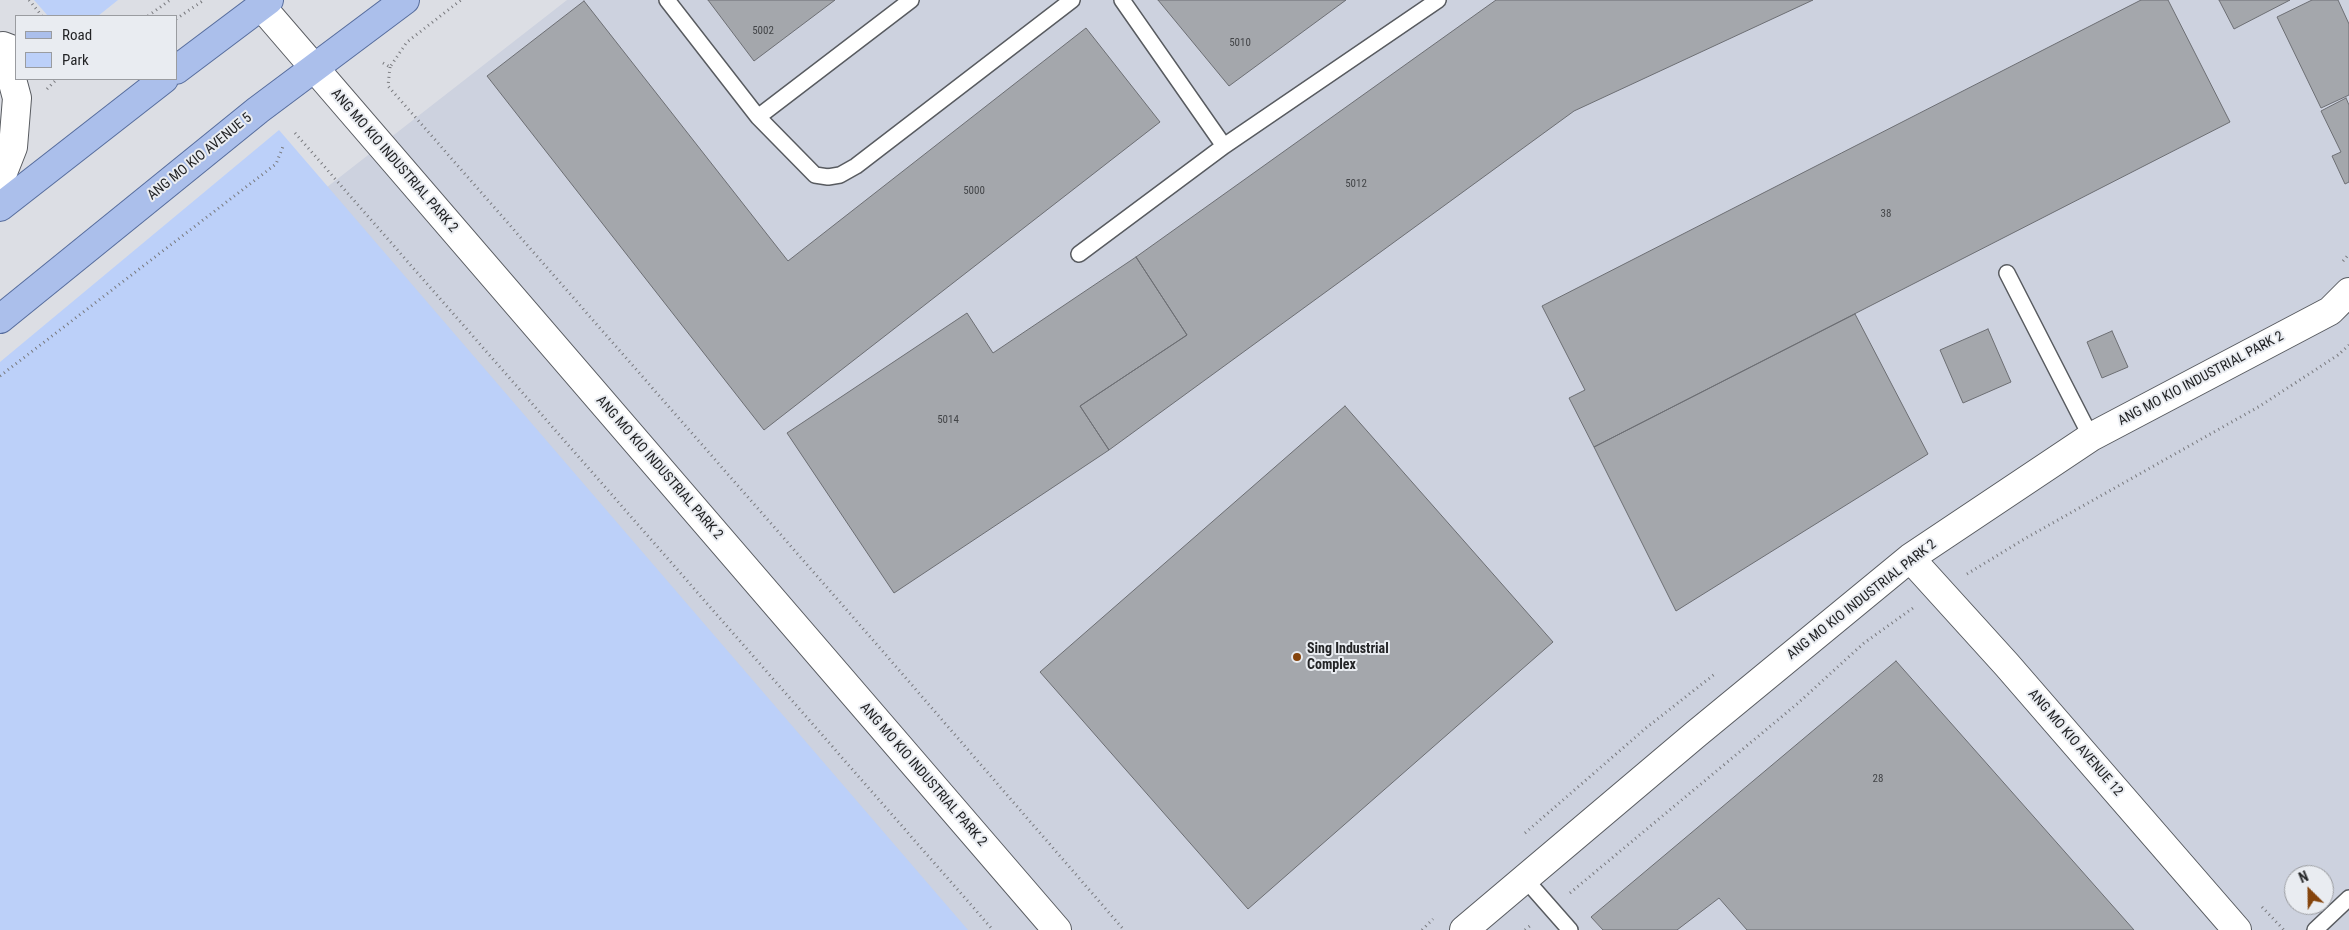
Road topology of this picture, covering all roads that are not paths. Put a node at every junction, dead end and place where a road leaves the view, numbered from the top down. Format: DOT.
graph roads {
  1 [pos="405,0"];
  2 [pos="667,0"];
  3 [pos="911,0"];
  4 [pos="1072,0"];
  5 [pos="1122,0"];
  6 [pos="1438,0"];
  7 [pos="265,3"];
  8 [pos="6,46"];
  9 [pos="178,67"];
  10 [pos="312,68"];
  11 [pos="161,80"];
  12 [pos="758,117"];
  13 [pos="1224,146"];
  14 [pos="0,180"];
  15 [pos="0,207"];
  16 [pos="1079,254"];
  17 [pos="2007,273"];
  18 [pos="2349,292"];
  19 [pos="0,319"];
  20 [pos="2092,437"];
  21 [pos="1910,558"];
  22 [pos="1526,880"];
  23 [pos="2349,898"];
  24 [pos="1056,930"];
  25 [pos="1464,930"];
  26 [pos="1570,930"];
  27 [pos="2237,930"];
  28 [pos="2314,930"];
  1 -- 10 [label="main road, ANG MO KIO AVENUE 5"];
  2 -- 12 [label="lane"];
  3 -- 12 [label="lane"];
  4 -- 12 [label="lane"];
  5 -- 13 [label="lane"];
  6 -- 13 [label="lane"];
  7 -- 9 [label="main road"];
  7 -- 10 [label="street, ANG MO KIO INDUSTRIAL PARK 2"];
  8 -- 14 [label="street"];
  10 -- 19 [label="main road, ANG MO KIO AVENUE 5"];
  10 -- 24 [label="street, ANG MO KIO INDUSTRIAL PARK 2"];
  11 -- 15 [label="main road"];
  13 -- 16 [label="lane"];
  17 -- 20 [label="lane"];
  18 -- 20 [label="street, ANG MO KIO INDUSTRIAL PARK 2"];
  20 -- 21 [label="street, ANG MO KIO INDUSTRIAL PARK 2"];
  21 -- 22 [label="street, ANG MO KIO INDUSTRIAL PARK 2"];
  21 -- 27 [label="street, ANG MO KIO AVENUE 12"];
  22 -- 25 [label="street, ANG MO KIO INDUSTRIAL PARK 2"];
  22 -- 26 [label="lane"];
  23 -- 28 [label="lane"];
}
